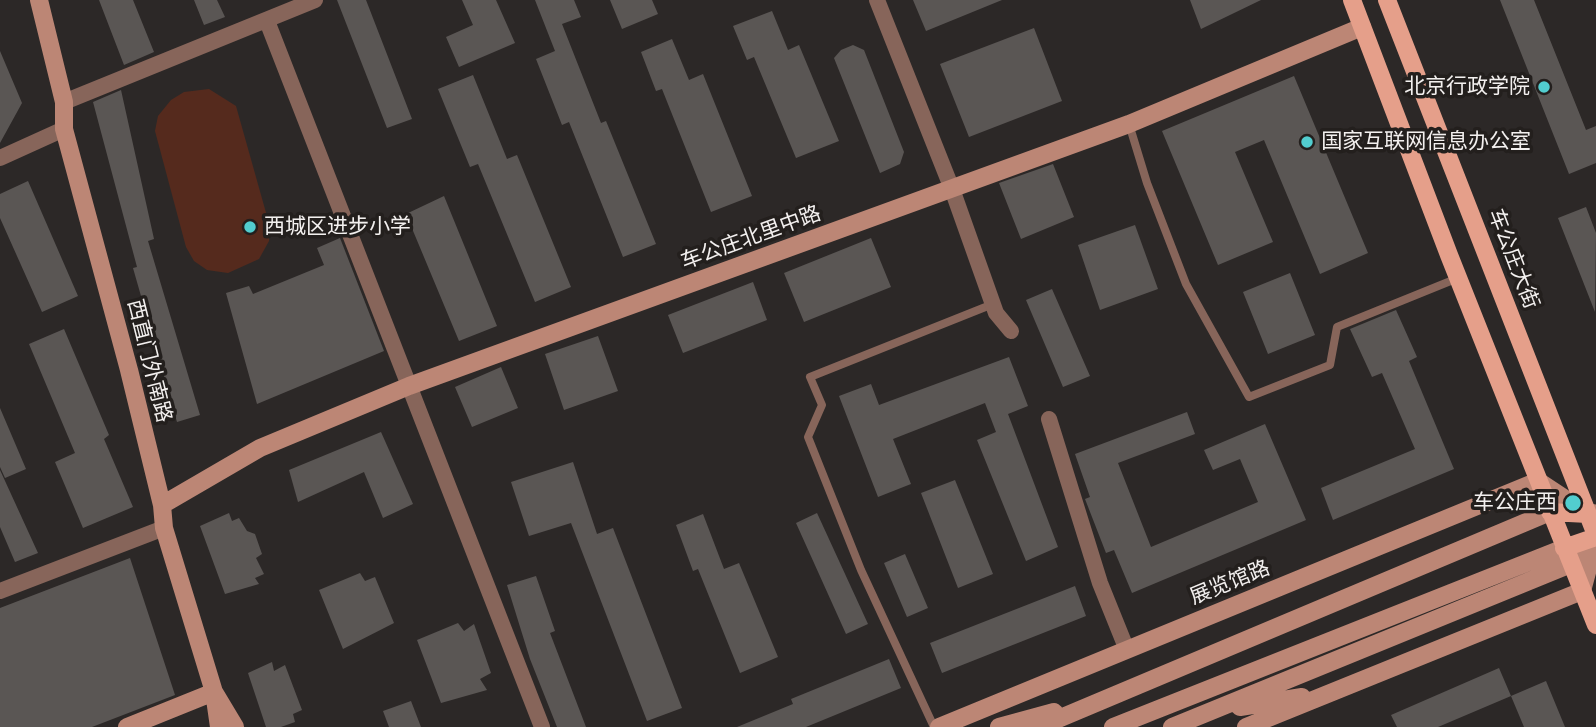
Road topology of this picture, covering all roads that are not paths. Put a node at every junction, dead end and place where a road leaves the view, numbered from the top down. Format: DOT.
graph roads {
  1 [pos="38,0"];
  2 [pos="315,0"];
  3 [pos="877,0"];
  4 [pos="1352,0"];
  5 [pos="1387,0"];
  6 [pos="267,21"];
  7 [pos="1362,27"];
  8 [pos="64,102"];
  9 [pos="1129,124"];
  10 [pos="64,129"];
  11 [pos="0,158"];
  12 [pos="952,189"];
  13 [pos="1458,278"];
  14 [pos="993,304"];
  15 [pos="1012,331"];
  16 [pos="410,386"];
  17 [pos="1049,419"];
  18 [pos="1538,481"];
  19 [pos="162,505"];
  20 [pos="1550,512"];
  21 [pos="1592,513"];
  22 [pos="164,528"];
  23 [pos="1596,537"];
  24 [pos="1567,556"];
  25 [pos="0,591"];
  26 [pos="1582,591"];
  27 [pos="1596,625"];
  28 [pos="1127,650"];
  29 [pos="1335,691"];
  30 [pos="214,692"];
  31 [pos="1121,693"];
  32 [pos="1209,712"];
  33 [pos="227,726"];
  34 [pos="127,727"];
  35 [pos="542,727"];
  36 [pos="936,727"];
  37 [pos="999,727"];
  38 [pos="1040,727"];
  39 [pos="1113,727"];
  40 [pos="1172,727"];
  41 [pos="1246,727"];
  1 -- 8 [label="street, 西直门外南路"];
  2 -- 6 [label="street"];
  3 -- 12 [label="street"];
  4 -- 7 [label="main road"];
  5 -- 21 [label="main road, 车公庄大街"];
  6 -- 8 [label="street"];
  6 -- 16 [label="street"];
  7 -- 9 [label="street, 车公庄北里中路"];
  7 -- 13 [label="main road"];
  8 -- 10 [label="street, 西直门外南路"];
  9 -- 12 [label="street, 车公庄北里中路"];
  9 -- 13 [label="lane"];
  10 -- 11 [label="street"];
  10 -- 19 [label="street, 西直门外南路"];
  12 -- 14 [label="street"];
  12 -- 16 [label="street, 车公庄北里中路"];
  13 -- 18 [label="main road"];
  14 -- 15 [label="street"];
  14 -- 36 [label="lane"];
  16 -- 19 [label="street, 车公庄北里中路"];
  16 -- 35 [label="street"];
  17 -- 28 [label="street"];
  18 -- 20 [label="main road"];
  18 -- 21 [label="street"];
  18 -- 28 [label="street, 展览馆路"];
  19 -- 22 [label="street, 西直门外南路"];
  20 -- 21 [label="main road"];
  20 -- 24 [label="main road"];
  20 -- 31 [label="street"];
  21 -- 23 [label="main road, 车公庄大街"];
  22 -- 25 [label="street"];
  22 -- 30 [label="street, 西直门外南路"];
  23 -- 24 [label="main road"];
  23 -- 26 [label="street"];
  24 -- 26 [label="main road"];
  24 -- 32 [label="street"];
  24 -- 39 [label="street"];
  26 -- 27 [label="main road"];
  26 -- 29 [label="street"];
  28 -- 36 [label="street, 展览馆路"];
  29 -- 32 [label="street"];
  29 -- 41 [label="street"];
  30 -- 33 [label="street, 西直门外南路"];
  30 -- 34 [label="street"];
  31 -- 37 [label="street"];
  31 -- 38 [label="street"];
  32 -- 40 [label="street"];
}
